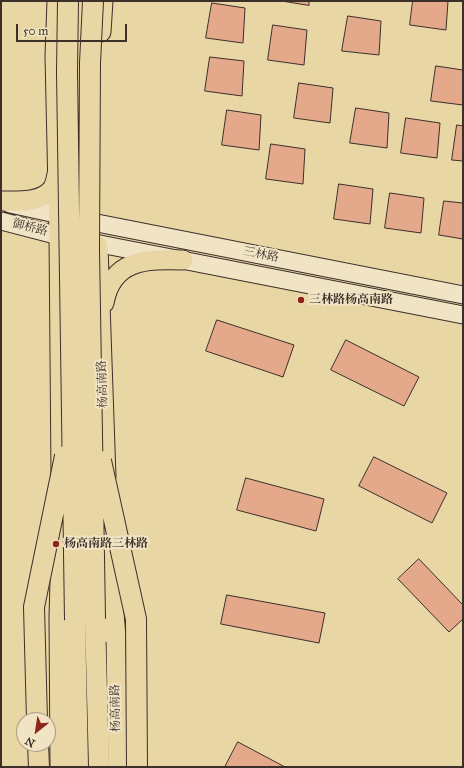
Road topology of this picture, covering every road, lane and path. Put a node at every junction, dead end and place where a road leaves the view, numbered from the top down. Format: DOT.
graph roads {
  1 [pos="57,1"];
  2 [pos="68,1"];
  3 [pos="93,1"];
  4 [pos="103,1"];
  5 [pos="58,173"];
  6 [pos="1,201"];
  7 [pos="58,215"];
  8 [pos="1,221"];
  9 [pos="97,223"];
  10 [pos="59,236"];
  11 [pos="98,243"];
  12 [pos="183,260"];
  13 [pos="463,295"];
  14 [pos="463,315"];
  15 [pos="101,318"];
  16 [pos="72,418"];
  17 [pos="92,419"];
  18 [pos="85,619"];
  19 [pos="116,636"];
  20 [pos="37,712"];
  21 [pos="38,752"];
  22 [pos="38,767"];
  23 [pos="60,767"];
  24 [pos="78,767"];
  25 [pos="99,767"];
  26 [pos="118,767"];
  27 [pos="137,767"];
  1 -- 5 [label="main road"];
  2 -- 16 [label="highway, 杨高南路, bridge"];
  3 -- 17 [label="highway, 杨高南路, bridge"];
  4 -- 9 [label="main road, 杨高南路"];
  5 -- 6 [label="main road"];
  5 -- 7 [label="main road"];
  6 -- 7 [label="main road, 御桥路"];
  7 -- 9 [label="main road, 三林路"];
  7 -- 10 [label="main road"];
  8 -- 10 [label="main road, 御桥路"];
  9 -- 11 [label="main road, 杨高南路"];
  9 -- 13 [label="main road, 三林路"];
  10 -- 11 [label="main road, 三林路"];
  10 -- 23 [label="main road"];
  11 -- 12 [label="main road, 三林路"];
  11 -- 15 [label="main road, 杨高南路"];
  12 -- 14 [label="main road, 三林路"];
  12 -- 15 [label="main road"];
  15 -- 19 [label="main road, 杨高南路"];
  16 -- 18 [label="highway, 杨高南路, bridge"];
  16 -- 20 [label="highway, bridge"];
  17 -- 18 [label="highway, 杨高南路, bridge"];
  17 -- 27 [label="highway, bridge"];
  18 -- 19 [label="highway"];
  18 -- 24 [label="highway, 杨高南路"];
  18 -- 25 [label="highway, 杨高南路"];
  19 -- 26 [label="main road, 杨高南路"];
  21 -- 22 [label="highway"];
}
